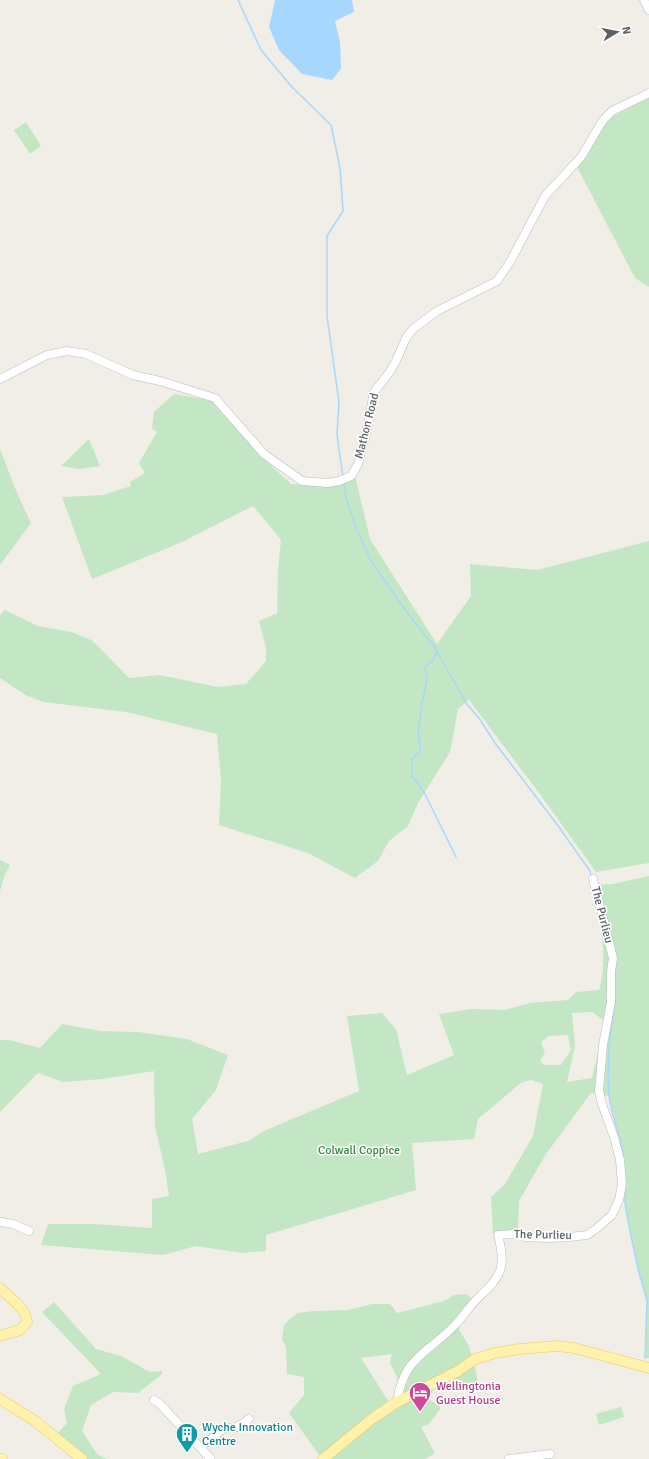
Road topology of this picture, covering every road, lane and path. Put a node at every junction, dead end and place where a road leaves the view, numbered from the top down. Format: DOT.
graph roads {
  1 [pos="644,0"];
  2 [pos="649,10"];
  3 [pos="649,93"];
  4 [pos="0,380"];
  5 [pos="593,879"];
  6 [pos="0,1222"];
  7 [pos="29,1231"];
  8 [pos="1,1290"];
  9 [pos="0,1336"];
  10 [pos="649,1368"];
  11 [pos="0,1399"];
  12 [pos="154,1400"];
  13 [pos="397,1402"];
  14 [pos="249,1420"];
  15 [pos="550,1454"];
  16 [pos="204,1455"];
  17 [pos="82,1459"];
  18 [pos="324,1459"];
  19 [pos="509,1459"];
  1 -- 2 [label="street"];
  3 -- 4 [label="street, Mathon Road"];
  5 -- 13 [label="street, The Purlieu"];
  6 -- 7 [label="street"];
  8 -- 9 [label="main road"];
  10 -- 13 [label="main road"];
  11 -- 17 [label="main road"];
  12 -- 16 [label="street"];
  13 -- 18 [label="main road"];
  14 -- 16 [label="street"];
  15 -- 19 [label="street"];
}
